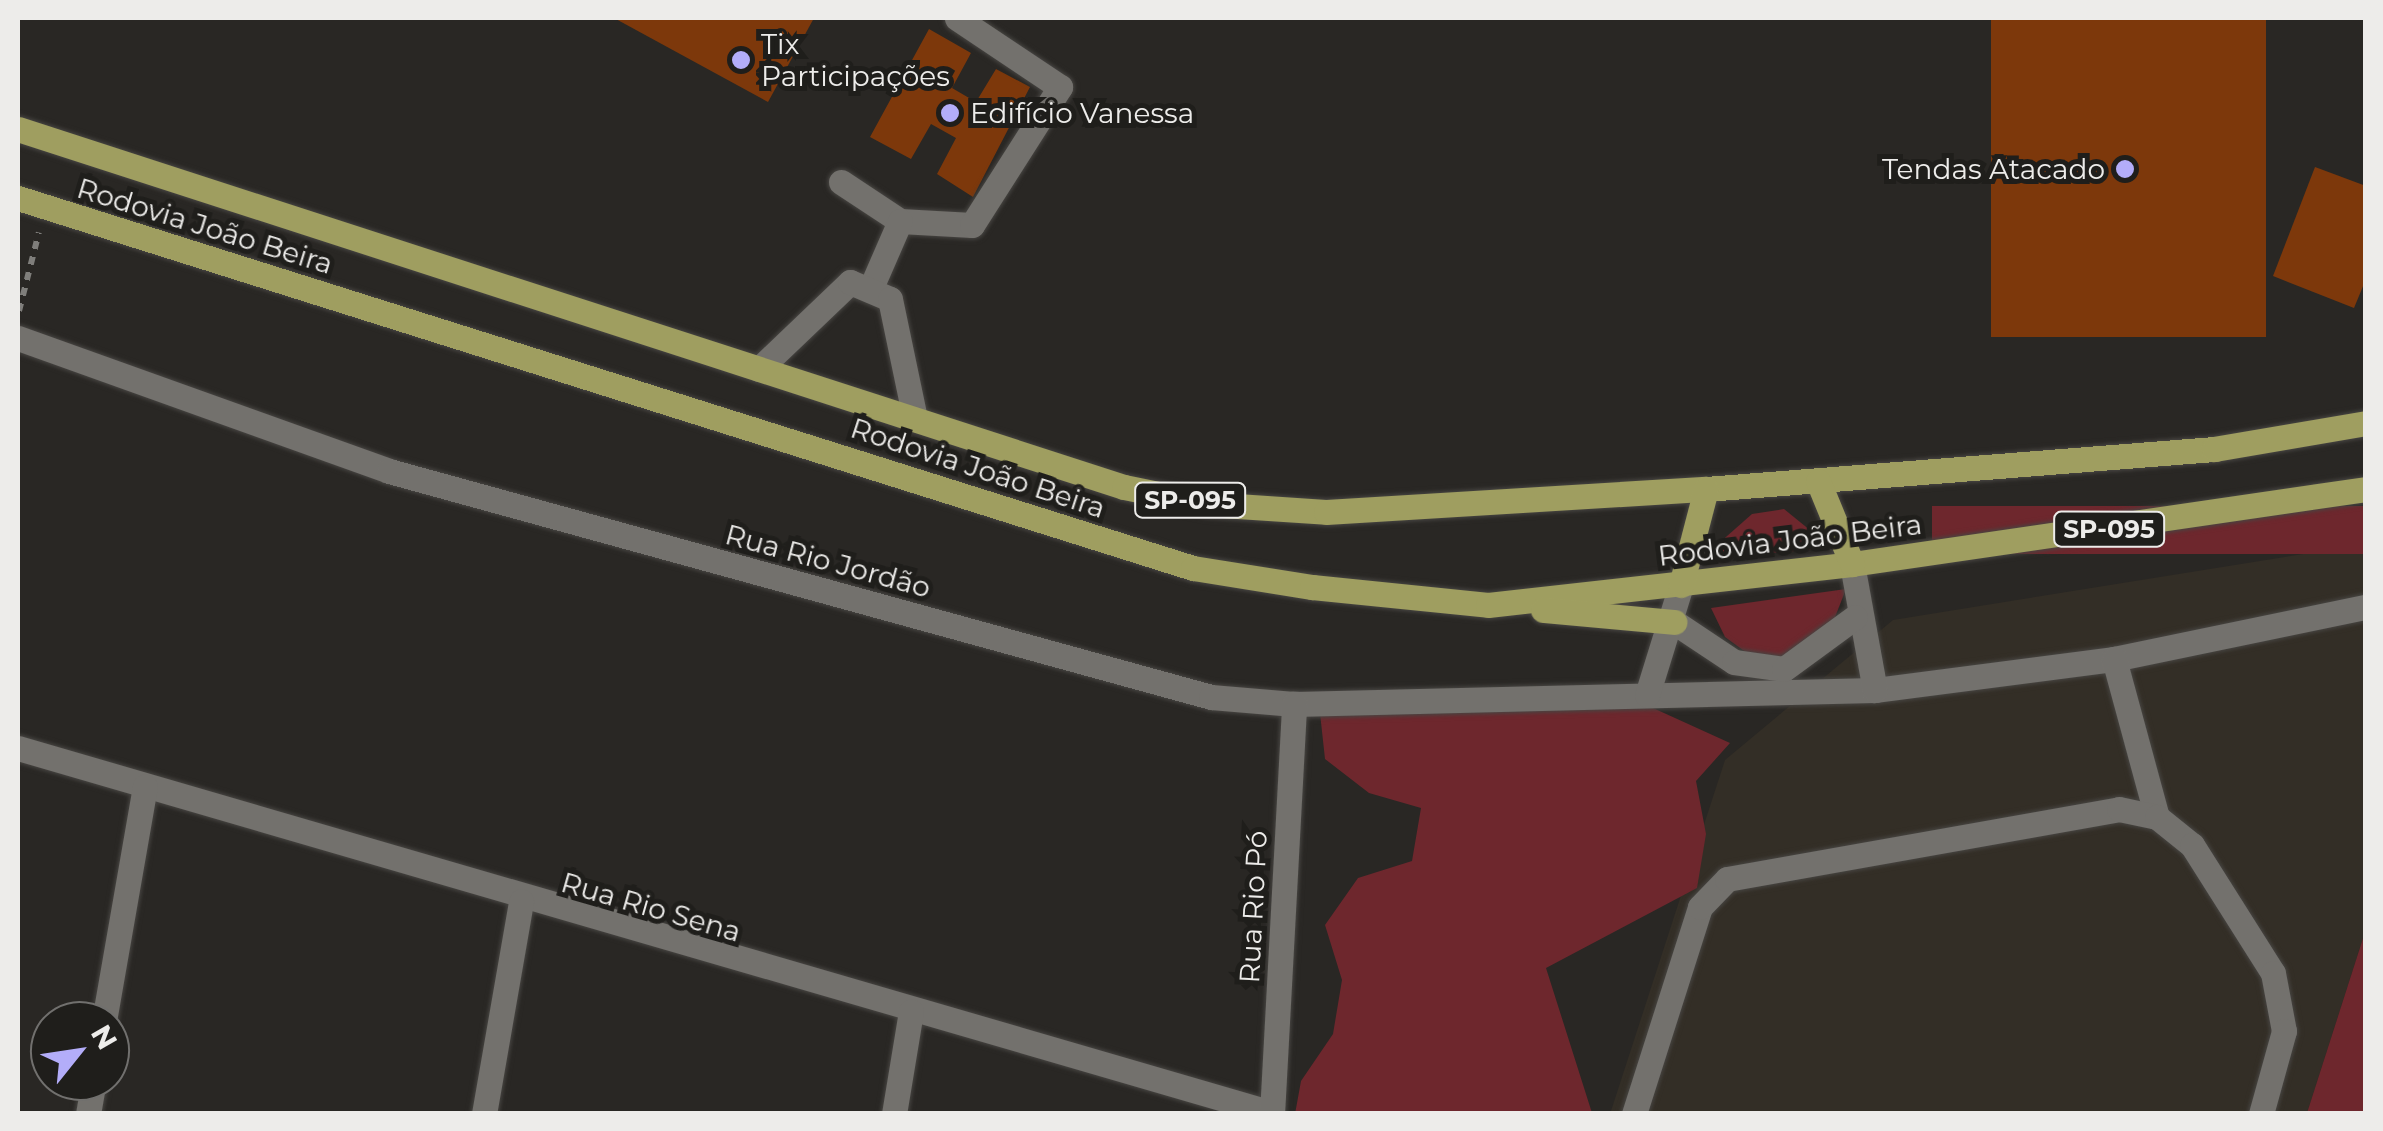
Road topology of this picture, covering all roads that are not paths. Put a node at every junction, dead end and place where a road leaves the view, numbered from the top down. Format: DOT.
graph roads {
  1 [pos="957,18"];
  2 [pos="18,129"];
  3 [pos="840,182"];
  4 [pos="18,198"];
  5 [pos="900,221"];
  6 [pos="870,290"];
  7 [pos="18,338"];
  8 [pos="759,369"];
  9 [pos="915,420"];
  10 [pos="2366,423"];
  11 [pos="1818,481"];
  12 [pos="1706,489"];
  13 [pos="2366,489"];
  14 [pos="1852,564"];
  15 [pos="1681,584"];
  16 [pos="1488,604"];
  17 [pos="2366,607"];
  18 [pos="1855,617"];
  19 [pos="1674,622"];
  20 [pos="2114,659"];
  21 [pos="1875,690"];
  22 [pos="1647,694"];
  23 [pos="1294,704"];
  24 [pos="18,748"];
  25 [pos="145,787"];
  26 [pos="2157,817"];
  27 [pos="521,901"];
  28 [pos="108,1001"];
  29 [pos="911,1011"];
  30 [pos="1272,1113"];
  31 [pos="484,1114"];
  32 [pos="894,1114"];
  33 [pos="1634,1114"];
  34 [pos="2260,1114"];
  1 -- 5 [label="street"];
  2 -- 8 [label="main road, Rodovia João Beira / SP-095"];
  3 -- 5 [label="street"];
  4 -- 16 [label="main road, Rodovia João Beira / SP-095"];
  5 -- 6 [label="street"];
  6 -- 8 [label="street"];
  6 -- 9 [label="street"];
  7 -- 23 [label="street, Rua Rio Jordão"];
  8 -- 9 [label="main road, Rodovia João Beira / SP-095"];
  9 -- 12 [label="main road, Rodovia João Beira / SP-095"];
  10 -- 11 [label="main road, Rodovia João Beira / SP-095"];
  11 -- 12 [label="main road, Rodovia João Beira / SP-095"];
  11 -- 14 [label="main road"];
  12 -- 15 [label="main road"];
  13 -- 14 [label="main road, Rodovia João Beira / SP-095"];
  14 -- 15 [label="main road, Rodovia João Beira / SP-095"];
  14 -- 18 [label="street"];
  15 -- 16 [label="main road, Rodovia João Beira / SP-095"];
  15 -- 19 [label="street"];
  16 -- 19 [label="main road"];
  17 -- 20 [label="street, Rua Rio Jordão"];
  18 -- 19 [label="street"];
  18 -- 21 [label="street"];
  19 -- 22 [label="street"];
  20 -- 21 [label="street, Rua Rio Jordão"];
  20 -- 26 [label="street"];
  21 -- 22 [label="street, Rua Rio Jordão"];
  22 -- 23 [label="street, Rua Rio Jordão"];
  23 -- 30 [label="street, Rua Rio Pó"];
  24 -- 25 [label="street, Rua Rio Sena"];
  25 -- 27 [label="street, Rua Rio Sena"];
  25 -- 28 [label="street"];
  26 -- 33 [label="street"];
  26 -- 34 [label="street"];
  27 -- 29 [label="street, Rua Rio Sena"];
  27 -- 31 [label="street"];
  29 -- 30 [label="street, Rua Rio Sena"];
  29 -- 32 [label="street"];
}
